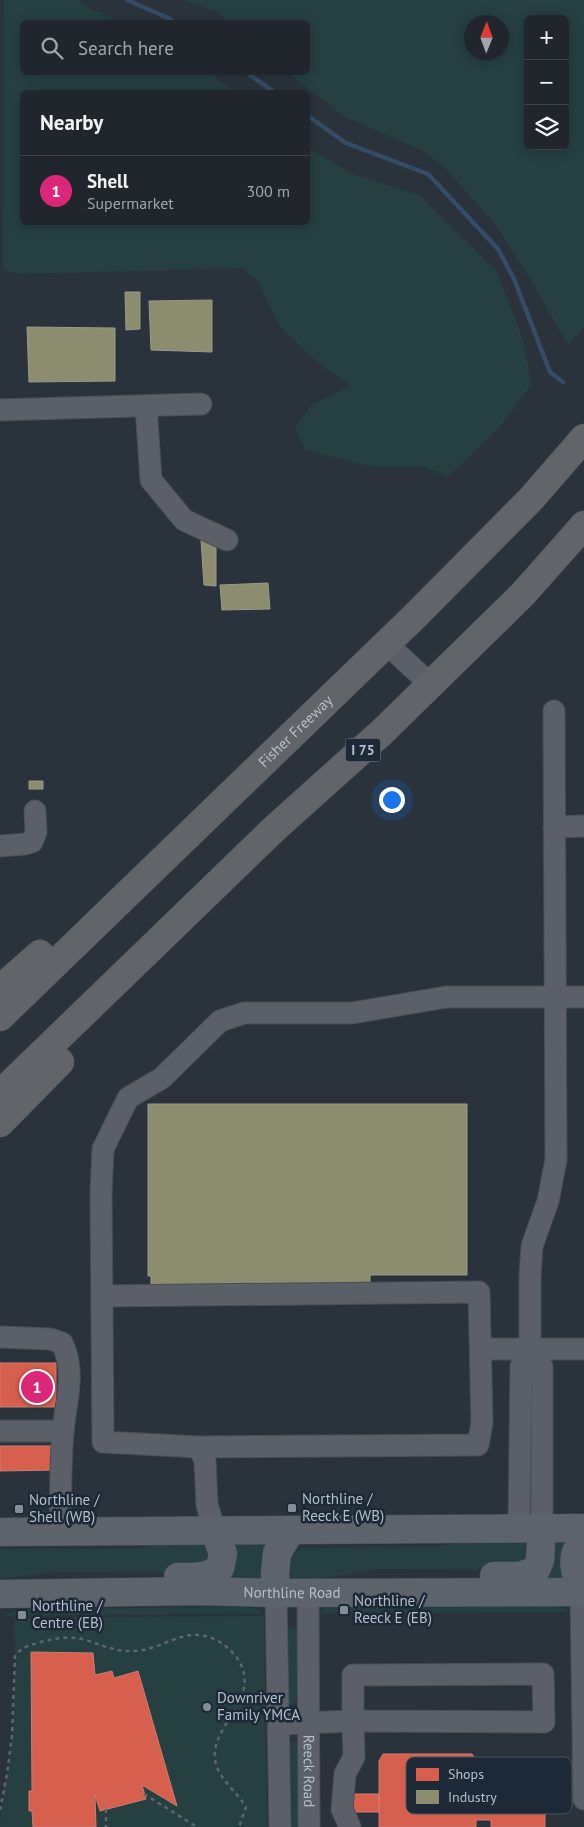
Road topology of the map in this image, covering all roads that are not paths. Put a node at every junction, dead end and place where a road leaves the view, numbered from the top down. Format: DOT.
graph roads {
  1 [pos="201,404"];
  2 [pos="146,406"];
  3 [pos="0,410"];
  4 [pos="584,438"];
  5 [pos="584,526"];
  6 [pos="227,540"];
  7 [pos="387,644"];
  8 [pos="430,684"];
  9 [pos="554,711"];
  10 [pos="36,811"];
  11 [pos="584,826"];
  12 [pos="554,827"];
  13 [pos="0,846"];
  14 [pos="120,901"];
  15 [pos="155,945"];
  16 [pos="0,989"];
  17 [pos="584,997"];
  18 [pos="555,998"];
  19 [pos="0,1017"];
  20 [pos="0,1094"];
  21 [pos="0,1123"];
  22 [pos="102,1296"];
  23 [pos="0,1337"];
  24 [pos="480,1349"];
  25 [pos="530,1349"];
  26 [pos="584,1349"];
  27 [pos="0,1431"];
  28 [pos="63,1431"];
  29 [pos="199,1447"];
  30 [pos="531,1528"];
  31 [pos="584,1528"];
  32 [pos="291,1530"];
  33 [pos="155,1531"];
  34 [pos="215,1531"];
  35 [pos="0,1532"];
  36 [pos="60,1532"];
  37 [pos="0,1544"];
  38 [pos="584,1544"];
  39 [pos="583,1592"];
  40 [pos="276,1593"];
  41 [pos="318,1593"];
  42 [pos="5,1594"];
  43 [pos="583,1704"];
  44 [pos="353,1721"];
  45 [pos="309,1722"];
  46 [pos="279,1724"];
  47 [pos="584,1799"];
  48 [pos="280,1827"];
  49 [pos="309,1827"];
  50 [pos="350,1827"];
  1 -- 2 [label="street"];
  2 -- 3 [label="street"];
  2 -- 6 [label="street"];
  4 -- 7 [label="highway, Fisher Freeway"];
  5 -- 8 [label="highway, I 75"];
  7 -- 8 [label="street"];
  7 -- 14 [label="highway, Fisher Freeway"];
  8 -- 15 [label="highway, I 75"];
  9 -- 12 [label="street"];
  10 -- 13 [label="street"];
  11 -- 12 [label="street"];
  12 -- 18 [label="street"];
  14 -- 16 [label="highway"];
  14 -- 19 [label="highway, Fisher Freeway"];
  15 -- 20 [label="highway, I 75"];
  15 -- 21 [label="highway"];
  17 -- 18 [label="street"];
  18 -- 22 [label="street"];
  18 -- 25 [label="street"];
  22 -- 24 [label="street"];
  22 -- 29 [label="street"];
  23 -- 28 [label="street"];
  24 -- 25 [label="street"];
  24 -- 29 [label="street"];
  25 -- 26 [label="street"];
  25 -- 30 [label="street"];
  27 -- 28 [label="street"];
  28 -- 36 [label="street"];
  29 -- 34 [label="street"];
  30 -- 31 [label="main road"];
  30 -- 32 [label="main road"];
  30 -- 41 [label="main road"];
  32 -- 34 [label="main road"];
  32 -- 40 [label="main road"];
  33 -- 34 [label="main road"];
  33 -- 36 [label="main road"];
  33 -- 37 [label="main road"];
  34 -- 42 [label="main road"];
  35 -- 36 [label="main road"];
  38 -- 39 [label="main road"];
  39 -- 41 [label="main road, Northline Road"];
  39 -- 43 [label="street"];
  40 -- 41 [label="main road, Northline Road"];
  40 -- 42 [label="main road, Northline Road"];
  40 -- 46 [label="street, Reeck Road"];
  41 -- 45 [label="street, Reeck Road"];
  43 -- 47 [label="street"];
  44 -- 44 [label="street"];
  44 -- 45 [label="street"];
  44 -- 50 [label="street"];
  45 -- 46 [label="street"];
  45 -- 49 [label="street, Reeck Road"];
  46 -- 48 [label="street, Reeck Road"];
}
